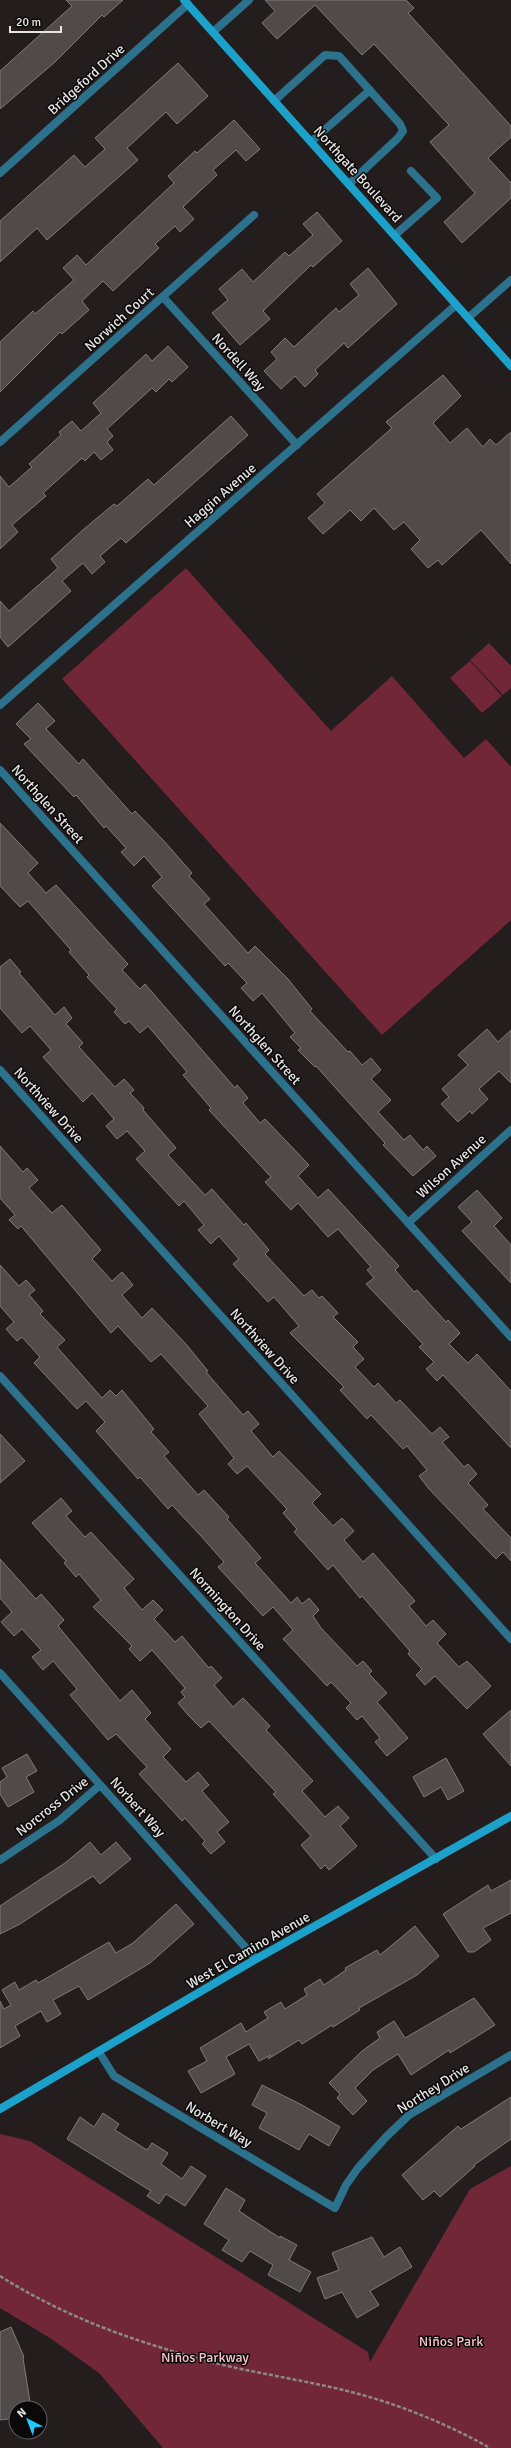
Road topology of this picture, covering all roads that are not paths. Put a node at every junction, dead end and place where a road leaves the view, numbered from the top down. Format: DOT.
graph roads {
  1 [pos="249,0"];
  2 [pos="186,2"];
  3 [pos="213,32"];
  4 [pos="370,90"];
  5 [pos="274,101"];
  6 [pos="312,141"];
  7 [pos="411,171"];
  8 [pos="0,173"];
  9 [pos="349,184"];
  10 [pos="254,215"];
  11 [pos="395,235"];
  12 [pos="511,280"];
  13 [pos="163,297"];
  14 [pos="456,305"];
  15 [pos="468,318"];
  16 [pos="511,366"];
  17 [pos="0,442"];
  18 [pos="297,445"];
  19 [pos="0,705"];
  20 [pos="0,770"];
  21 [pos="0,1070"];
  22 [pos="511,1130"];
  23 [pos="408,1222"];
  24 [pos="511,1337"];
  25 [pos="0,1376"];
  26 [pos="511,1639"];
  27 [pos="0,1673"];
  28 [pos="100,1785"];
  29 [pos="511,1816"];
  30 [pos="436,1859"];
  31 [pos="0,1860"];
  32 [pos="256,1960"];
  33 [pos="99,2052"];
  34 [pos="511,2055"];
  35 [pos="0,2109"];
  36 [pos="335,2208"];
  1 -- 3 [label="street"];
  2 -- 3 [label="main road, Northgate Boulevard"];
  2 -- 8 [label="street, Bridgeford Drive"];
  3 -- 5 [label="main road, Northgate Boulevard"];
  4 -- 5 [label="street"];
  4 -- 6 [label="street"];
  4 -- 9 [label="street"];
  5 -- 6 [label="main road, Northgate Boulevard"];
  6 -- 9 [label="main road, Northgate Boulevard"];
  7 -- 11 [label="street"];
  9 -- 11 [label="main road, Northgate Boulevard"];
  10 -- 13 [label="street, Norwich Court"];
  11 -- 14 [label="main road, Northgate Boulevard"];
  12 -- 15 [label="street"];
  13 -- 17 [label="street, Norwich Court"];
  13 -- 18 [label="street, Nordell Way"];
  14 -- 15 [label="main road, Northgate Boulevard"];
  14 -- 18 [label="street, Haggin Avenue"];
  15 -- 16 [label="main road, Northgate Boulevard"];
  18 -- 19 [label="street, Haggin Avenue"];
  20 -- 23 [label="street, Northglen Street"];
  21 -- 26 [label="street, Northview Drive"];
  22 -- 23 [label="street, Wilson Avenue"];
  23 -- 24 [label="street, Northglen Street"];
  25 -- 30 [label="street, Normington Drive"];
  27 -- 28 [label="street, Norbert Way"];
  28 -- 31 [label="street, Norcross Drive"];
  28 -- 32 [label="street, Norbert Way"];
  29 -- 30 [label="main road, West El Camino Avenue"];
  30 -- 32 [label="main road, West El Camino Avenue"];
  32 -- 33 [label="main road, West El Camino Avenue"];
  33 -- 35 [label="main road, West El Camino Avenue"];
  33 -- 36 [label="street, Norbert Way"];
  34 -- 36 [label="street, Northey Drive"];
}
